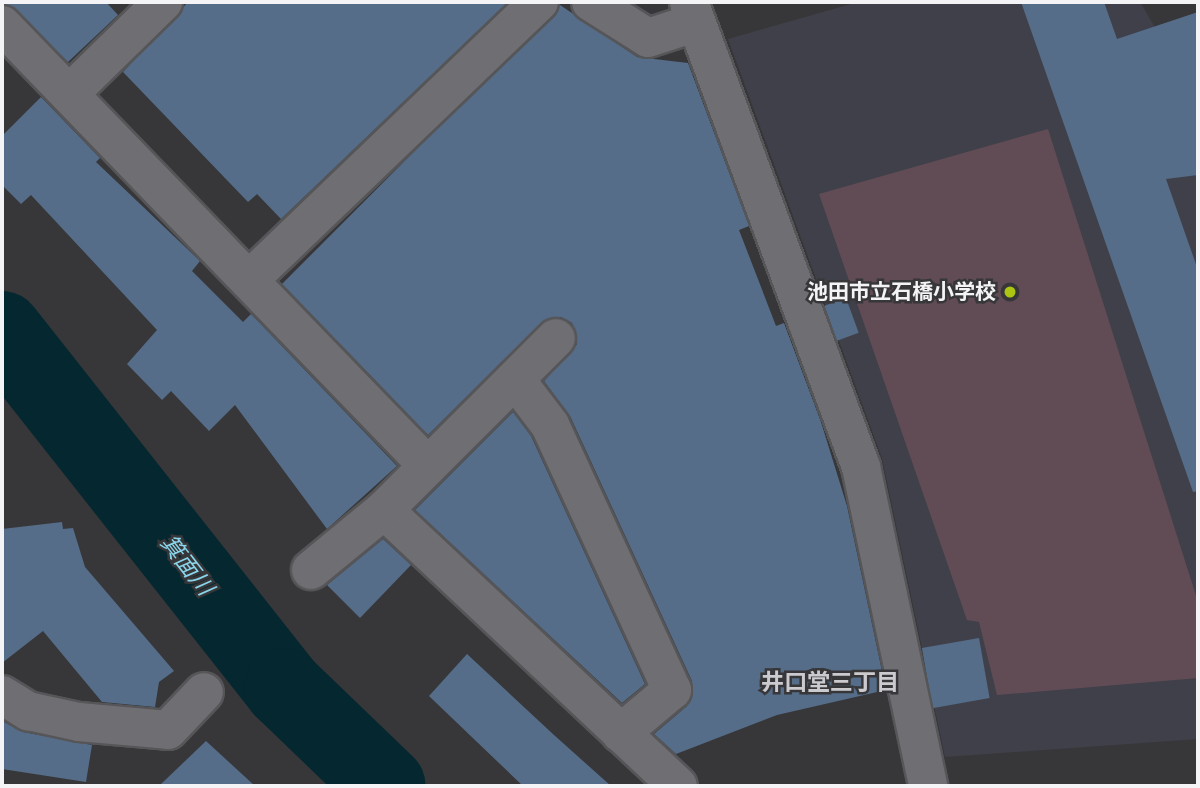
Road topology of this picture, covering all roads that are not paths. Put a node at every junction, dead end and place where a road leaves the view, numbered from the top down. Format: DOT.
graph roads {
  1 [pos="163,2"];
  2 [pos="540,2"];
  3 [pos="591,2"];
  4 [pos="692,12"];
  5 [pos="2,25"];
  6 [pos="69,94"];
  7 [pos="251,278"];
  8 [pos="556,338"];
  9 [pos="515,379"];
  10 [pos="428,466"];
  11 [pos="384,510"];
  12 [pos="312,570"];
  13 [pos="204,692"];
  14 [pos="2,695"];
  15 [pos="621,733"];
  16 [pos="678,786"];
  17 [pos="928,786"];
  1 -- 6 [label="street"];
  2 -- 7 [label="street"];
  3 -- 4 [label="street"];
  4 -- 17 [label="street"];
  5 -- 6 [label="street"];
  6 -- 7 [label="street"];
  7 -- 10 [label="street"];
  8 -- 9 [label="street"];
  9 -- 10 [label="street"];
  9 -- 15 [label="street"];
  10 -- 11 [label="street"];
  11 -- 12 [label="street"];
  11 -- 15 [label="street"];
  13 -- 14 [label="street"];
  15 -- 16 [label="street"];
}
